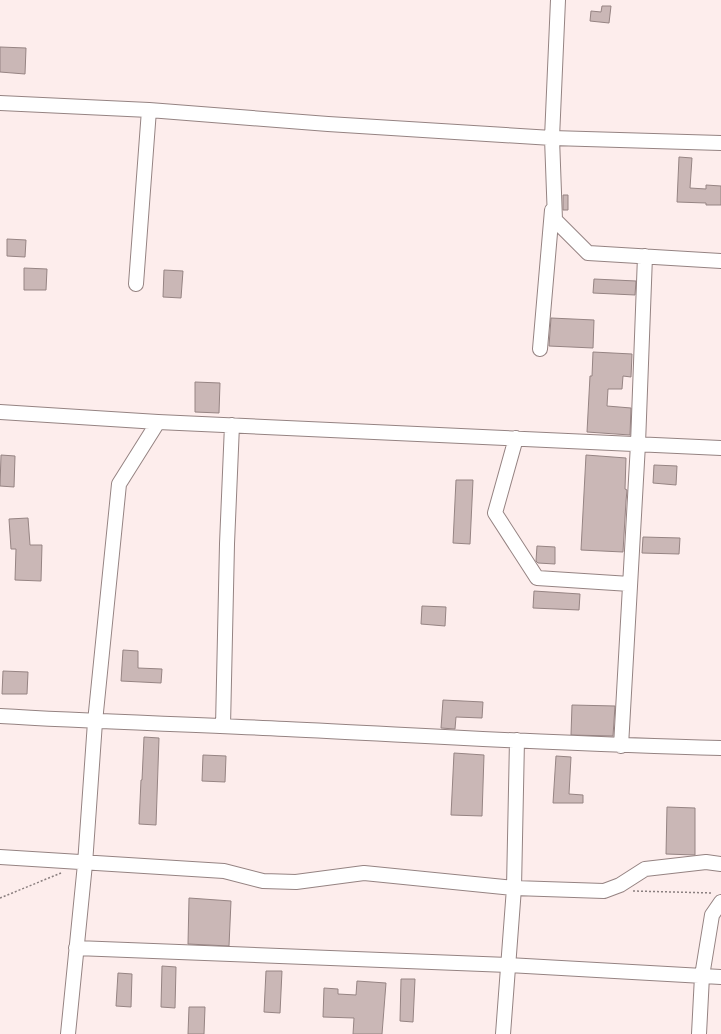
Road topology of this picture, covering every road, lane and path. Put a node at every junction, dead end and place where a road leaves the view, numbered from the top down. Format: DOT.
graph roads {
  1 [pos="558,0"];
  2 [pos="0,103"];
  3 [pos="149,110"];
  4 [pos="552,138"];
  5 [pos="721,143"];
  6 [pos="554,196"];
  7 [pos="645,256"];
  8 [pos="721,261"];
  9 [pos="136,284"];
  10 [pos="540,349"];
  11 [pos="0,412"];
  12 [pos="158,422"];
  13 [pos="232,425"];
  14 [pos="516,438"];
  15 [pos="638,444"];
  16 [pos="721,448"];
  17 [pos="630,584"];
  18 [pos="0,716"];
  19 [pos="95,722"];
  20 [pos="223,726"];
  21 [pos="517,740"];
  22 [pos="621,746"];
  23 [pos="721,748"];
  24 [pos="0,857"];
  25 [pos="85,864"];
  26 [pos="721,864"];
  27 [pos="64,872"];
  28 [pos="514,888"];
  29 [pos="627,891"];
  30 [pos="717,897"];
  31 [pos="0,898"];
  32 [pos="76,948"];
  33 [pos="508,966"];
  34 [pos="702,976"];
  35 [pos="721,978"];
  36 [pos="68,1034"];
  37 [pos="503,1034"];
  38 [pos="699,1034"];
  1 -- 4 [label="street"];
  2 -- 3 [label="street"];
  3 -- 4 [label="street"];
  3 -- 9 [label="street"];
  4 -- 5 [label="street"];
  4 -- 6 [label="street"];
  6 -- 7 [label="street"];
  6 -- 10 [label="street"];
  7 -- 8 [label="street"];
  7 -- 15 [label="street"];
  11 -- 12 [label="street"];
  12 -- 13 [label="street"];
  12 -- 19 [label="street"];
  13 -- 14 [label="street"];
  13 -- 20 [label="street"];
  14 -- 15 [label="street"];
  14 -- 17 [label="street"];
  15 -- 16 [label="street"];
  15 -- 17 [label="street"];
  17 -- 22 [label="street"];
  18 -- 19 [label="street"];
  19 -- 20 [label="street"];
  19 -- 25 [label="street"];
  20 -- 21 [label="street"];
  21 -- 22 [label="street"];
  21 -- 28 [label="street"];
  22 -- 23 [label="street"];
  24 -- 25 [label="street"];
  25 -- 28 [label="street"];
  25 -- 32 [label="street"];
  26 -- 28 [label="street"];
  27 -- 31 [label="path"];
  28 -- 33 [label="street"];
  29 -- 30 [label="path"];
  30 -- 34 [label="street"];
  32 -- 33 [label="street"];
  32 -- 36 [label="street"];
  33 -- 34 [label="street"];
  33 -- 37 [label="street"];
  34 -- 35 [label="street"];
  34 -- 38 [label="street"];
}
